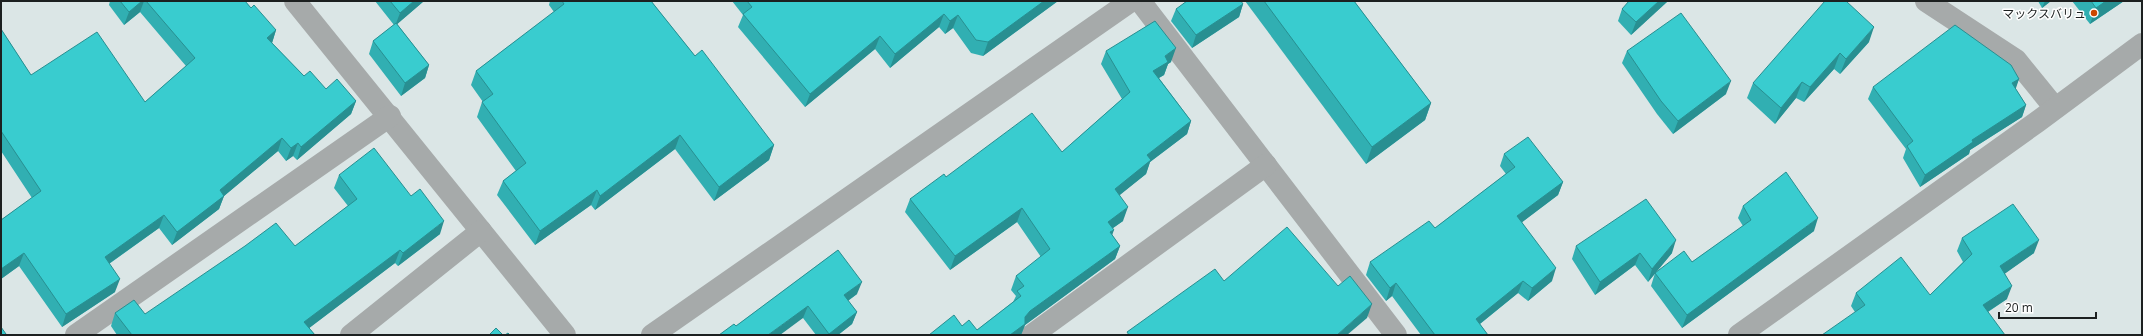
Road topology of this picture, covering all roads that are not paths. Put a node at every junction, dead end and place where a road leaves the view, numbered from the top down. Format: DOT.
graph roads {
  1 [pos="295,1"];
  2 [pos="1131,1"];
  3 [pos="1140,1"];
  4 [pos="1926,1"];
  5 [pos="2142,44"];
  6 [pos="2055,108"];
  7 [pos="390,116"];
  8 [pos="1266,165"];
  9 [pos="481,231"];
  10 [pos="76,335"];
  11 [pos="351,335"];
  12 [pos="565,335"];
  13 [pos="652,335"];
  14 [pos="1032,335"];
  15 [pos="1396,335"];
  16 [pos="1738,335"];
  1 -- 7 [label="street"];
  2 -- 13 [label="street"];
  3 -- 8 [label="street"];
  4 -- 6 [label="street"];
  5 -- 6 [label="street"];
  6 -- 16 [label="street"];
  7 -- 9 [label="street"];
  7 -- 10 [label="street"];
  8 -- 14 [label="street"];
  8 -- 15 [label="street"];
  9 -- 11 [label="street"];
  9 -- 12 [label="street"];
}
